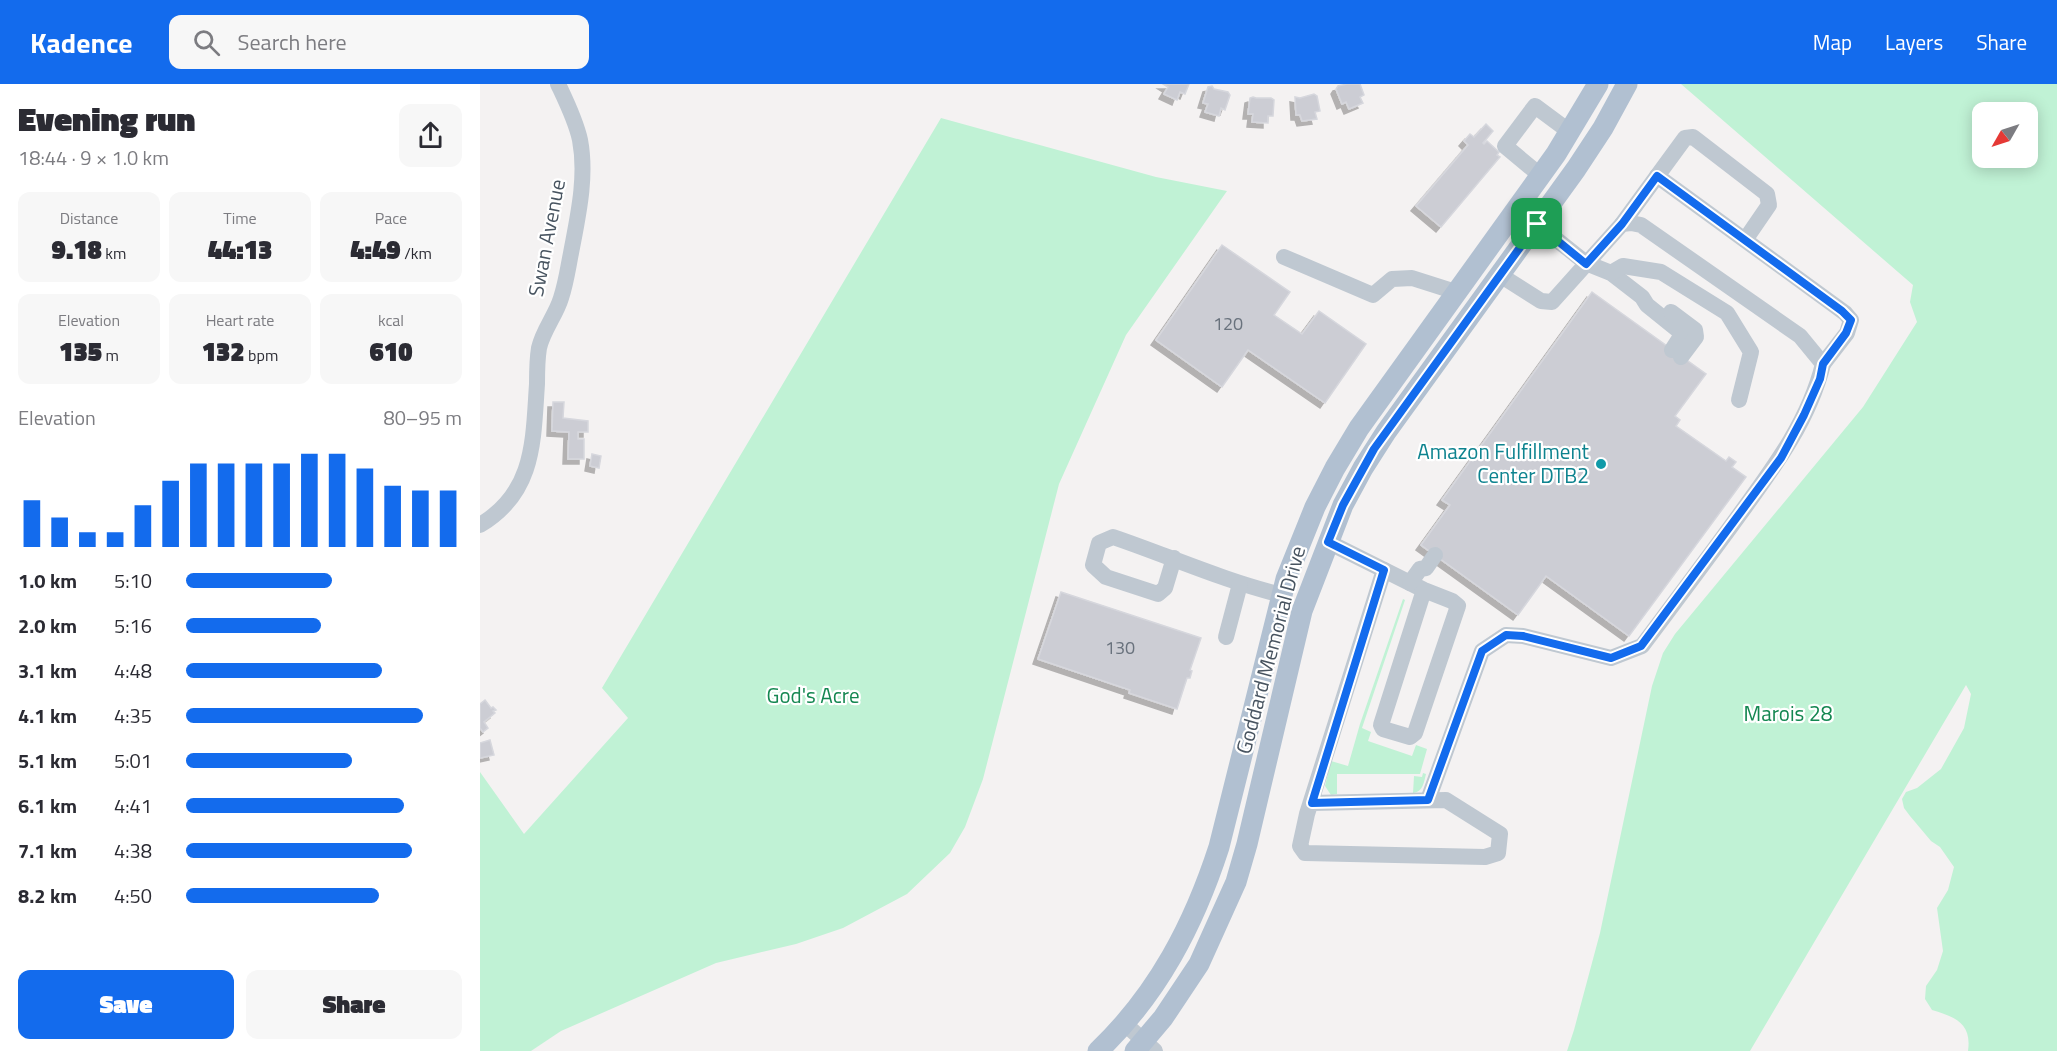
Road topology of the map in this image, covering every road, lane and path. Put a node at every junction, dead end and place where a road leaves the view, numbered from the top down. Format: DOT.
graph roads {
  1 [pos="558,84"];
  2 [pos="1598,84"];
  3 [pos="1627,84"];
  4 [pos="1570,132"];
  5 [pos="1541,176"];
  6 [pos="1657,176"];
  7 [pos="1537,224"];
  8 [pos="1622,224"];
  9 [pos="1745,240"];
  10 [pos="1284,256"];
  11 [pos="1586,264"];
  12 [pos="1611,273"];
  13 [pos="1500,275"];
  14 [pos="1456,292"];
  15 [pos="1676,353"];
  16 [pos="1823,364"];
  17 [pos="1739,400"];
  18 [pos="480,525"];
  19 [pos="1328,542"];
  20 [pos="1432,552"];
  21 [pos="1174,558"];
  22 [pos="1384,570"];
  23 [pos="1240,584"];
  24 [pos="1417,587"];
  25 [pos="1282,595"];
  26 [pos="1226,637"];
  27 [pos="1428,800"];
  28 [pos="1312,803"];
  29 [pos="1125,1024"];
  30 [pos="1144,1048"];
  31 [pos="1098,1051"];
  1 -- 18 [label="street, Swan Avenue"];
  2 -- 4 [label="main road, Goddard Memorial Drive"];
  3 -- 7 [label="main road, Goddard Memorial Drive"];
  4 -- 5 [label="main road, Goddard Memorial Drive"];
  4 -- 5 [label="street"];
  5 -- 14 [label="main road, Goddard Memorial Drive"];
  6 -- 8 [label="street"];
  6 -- 9 [label="street"];
  6 -- 9 [label="street"];
  7 -- 11 [label="street"];
  7 -- 13 [label="main road, Goddard Memorial Drive"];
  8 -- 11 [label="street"];
  8 -- 16 [label="street"];
  9 -- 16 [label="street"];
  10 -- 14 [label="street"];
  11 -- 12 [label="street"];
  11 -- 13 [label="street"];
  12 -- 15 [label="street"];
  12 -- 17 [label="street"];
  13 -- 19 [label="main road, Goddard Memorial Drive"];
  14 -- 25 [label="main road, Goddard Memorial Drive"];
  16 -- 27 [label="street"];
  19 -- 22 [label="street"];
  19 -- 30 [label="main road, Goddard Memorial Drive"];
  20 -- 24 [label="street"];
  21 -- 21 [label="street"];
  21 -- 23 [label="street"];
  22 -- 24 [label="street"];
  22 -- 28 [label="street"];
  23 -- 25 [label="street"];
  23 -- 26 [label="street"];
  24 -- 24 [label="street"];
  25 -- 29 [label="main road, Goddard Memorial Drive"];
  27 -- 28 [label="street"];
  27 -- 28 [label="street"];
  29 -- 30 [label="street"];
  29 -- 31 [label="main road, Goddard Memorial Drive"];
}
